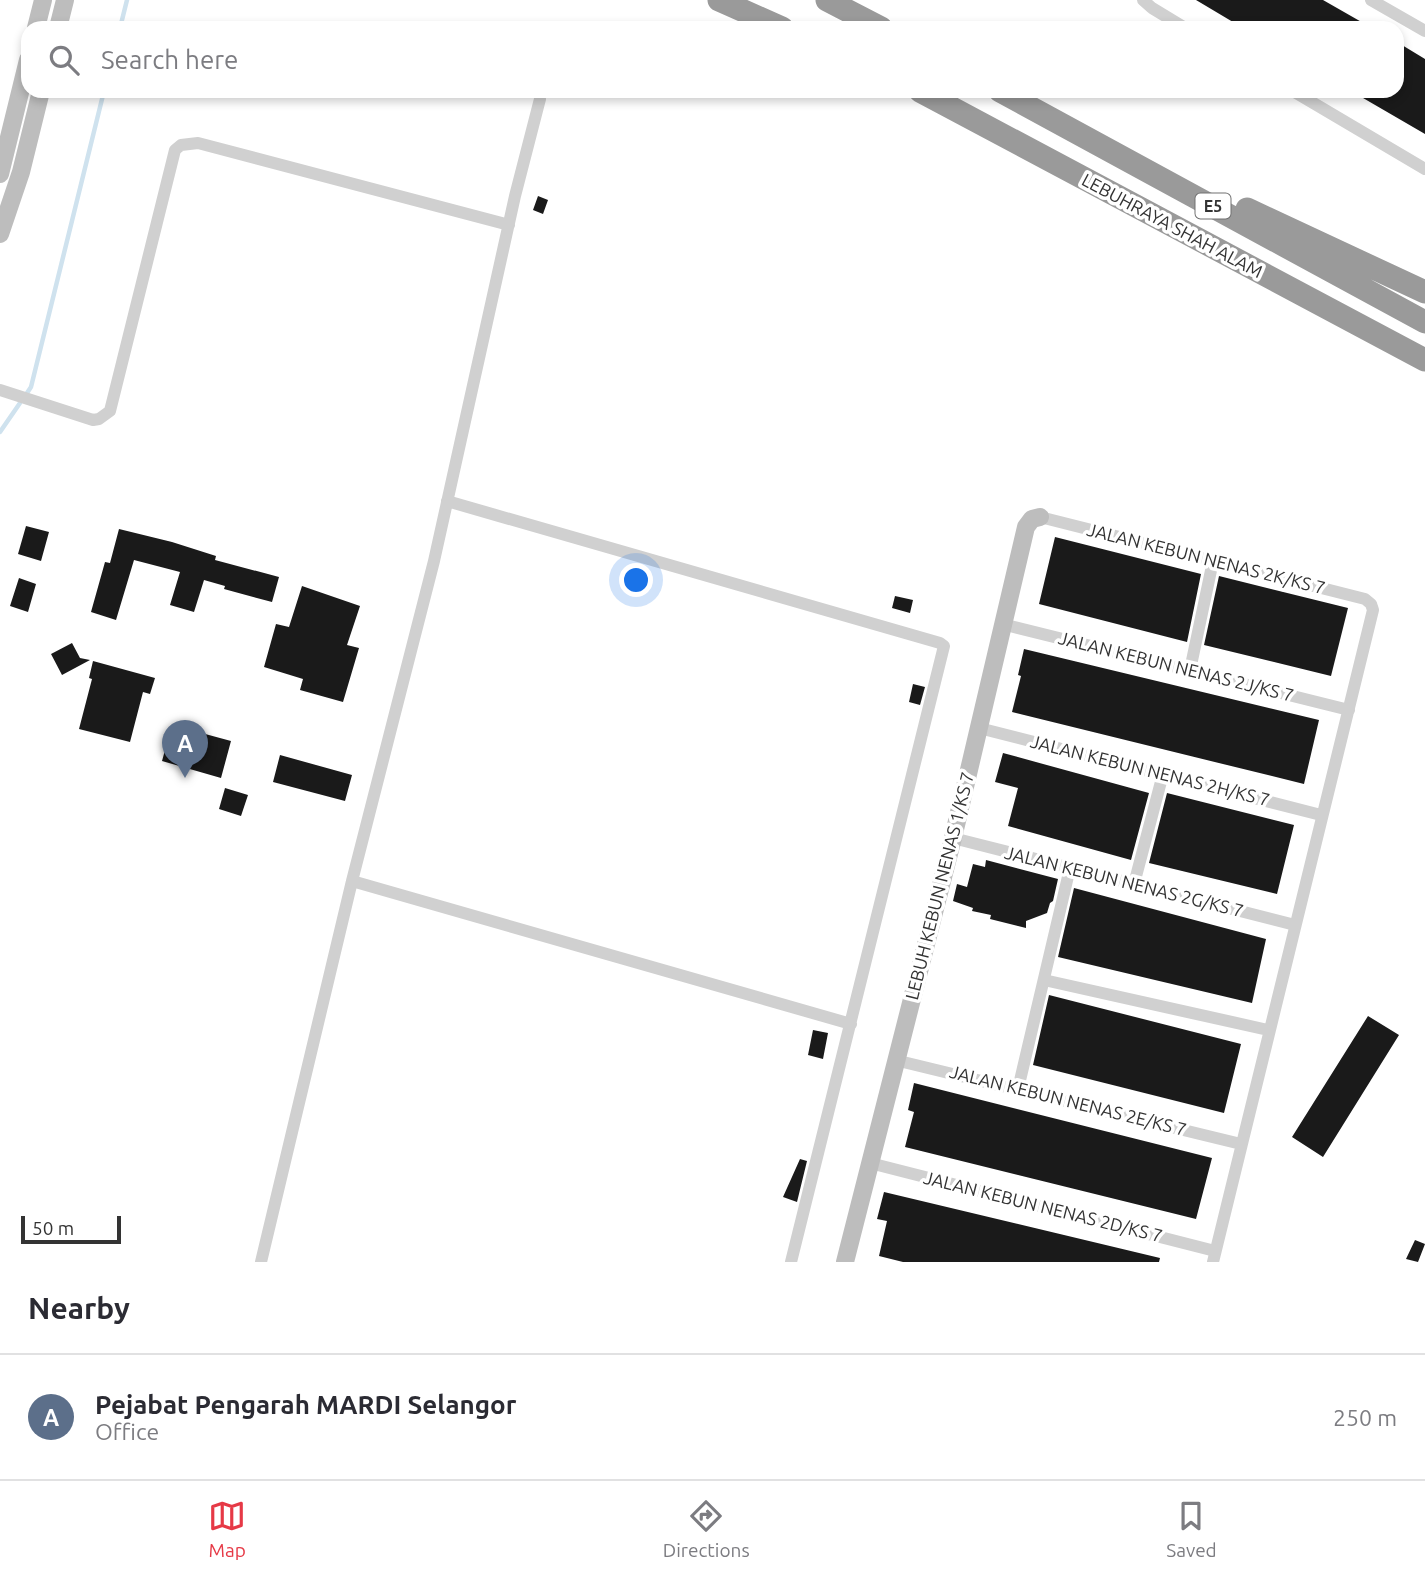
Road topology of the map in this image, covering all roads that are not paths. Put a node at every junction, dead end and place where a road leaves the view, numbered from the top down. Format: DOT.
graph roads {
  1 [pos="43,0"];
  2 [pos="65,0"];
  3 [pos="719,0"];
  4 [pos="752,0"];
  5 [pos="827,0"];
  6 [pos="853,0"];
  7 [pos="1143,0"];
  8 [pos="1371,0"];
  9 [pos="38,21"];
  10 [pos="60,21"];
  11 [pos="766,21"];
  12 [pos="791,21"];
  13 [pos="868,21"];
  14 [pos="888,21"];
  15 [pos="1173,21"];
  16 [pos="1425,31"];
  17 [pos="21,88"];
  18 [pos="39,98"];
  19 [pos="933,98"];
  20 [pos="1014,98"];
  21 [pos="1305,98"];
  22 [pos="540,99"];
  23 [pos="1028,106"];
  24 [pos="1425,169"];
  25 [pos="0,174"];
  26 [pos="509,225"];
  27 [pos="0,234"];
  28 [pos="1221,253"];
  29 [pos="1425,292"];
  30 [pos="1425,322"];
  31 [pos="1425,360"];
  32 [pos="1425,374"];
  33 [pos="0,390"];
  34 [pos="447,501"];
  35 [pos="1040,517"];
  36 [pos="1213,561"];
  37 [pos="1002,624"];
  38 [pos="1190,670"];
  39 [pos="1349,710"];
  40 [pos="979,728"];
  41 [pos="1163,774"];
  42 [pos="1321,816"];
  43 [pos="953,838"];
  44 [pos="1070,868"];
  45 [pos="352,881"];
  46 [pos="1135,884"];
  47 [pos="1295,925"];
  48 [pos="1044,980"];
  49 [pos="851,1024"];
  50 [pos="1268,1030"];
  51 [pos="895,1060"];
  52 [pos="1018,1089"];
  53 [pos="1241,1144"];
  54 [pos="870,1163"];
  55 [pos="1214,1256"];
  56 [pos="261,1262"];
  57 [pos="791,1262"];
  58 [pos="845,1262"];
  1 -- 9 [label="street"];
  2 -- 10 [label="street"];
  3 -- 11 [label="highway"];
  4 -- 12 [label="highway"];
  5 -- 13 [label="highway"];
  6 -- 14 [label="highway"];
  7 -- 15 [label="street"];
  8 -- 16 [label="street"];
  17 -- 25 [label="street"];
  18 -- 27 [label="street"];
  19 -- 28 [label="highway, LEBUHRAYA SHAH ALAM / E5"];
  20 -- 23 [label="highway, LEBUHRAYA SHAH ALAM / E5"];
  21 -- 24 [label="street"];
  22 -- 26 [label="street"];
  23 -- 29 [label="highway"];
  23 -- 30 [label="highway, LEBUHRAYA SHAH ALAM / E5"];
  26 -- 33 [label="street"];
  26 -- 34 [label="street"];
  28 -- 31 [label="highway, LEBUHRAYA SHAH ALAM / E5"];
  28 -- 32 [label="highway"];
  34 -- 45 [label="street"];
  34 -- 49 [label="street"];
  35 -- 36 [label="street, JALAN KEBUN NENAS 2K/KS 7"];
  35 -- 37 [label="street, LEBUH KEBUN NENAS 1/KS 7"];
  36 -- 38 [label="street"];
  36 -- 39 [label="street, JALAN KEBUN NENAS 2K/KS 7"];
  37 -- 38 [label="street, JALAN KEBUN NENAS 2J/KS 7"];
  37 -- 40 [label="street, LEBUH KEBUN NENAS 1/KS 7"];
  38 -- 39 [label="street, JALAN KEBUN NENAS 2J/KS 7"];
  39 -- 42 [label="street"];
  40 -- 41 [label="street, JALAN KEBUN NENAS 2H/KS 7"];
  40 -- 43 [label="street, LEBUH KEBUN NENAS 1/KS 7"];
  41 -- 42 [label="street, JALAN KEBUN NENAS 2H/KS 7"];
  41 -- 46 [label="street"];
  42 -- 47 [label="street"];
  43 -- 44 [label="street, JALAN KEBUN NENAS 2G/KS 7"];
  43 -- 51 [label="street, LEBUH KEBUN NENAS 1/KS 7"];
  44 -- 46 [label="street, JALAN KEBUN NENAS 2G/KS 7"];
  44 -- 48 [label="street"];
  45 -- 49 [label="street"];
  45 -- 56 [label="street"];
  46 -- 47 [label="street, JALAN KEBUN NENAS 2G/KS 7"];
  47 -- 50 [label="street"];
  48 -- 50 [label="street"];
  48 -- 52 [label="street"];
  49 -- 57 [label="street"];
  50 -- 53 [label="street"];
  51 -- 52 [label="street, JALAN KEBUN NENAS 2E/KS 7"];
  51 -- 54 [label="street, LEBUH KEBUN NENAS 1/KS 7"];
  52 -- 53 [label="street, JALAN KEBUN NENAS 2E/KS 7"];
  53 -- 55 [label="street"];
  54 -- 55 [label="street, JALAN KEBUN NENAS 2D/KS 7"];
  54 -- 58 [label="street, LEBUH KEBUN NENAS 1/KS 7"];
}
